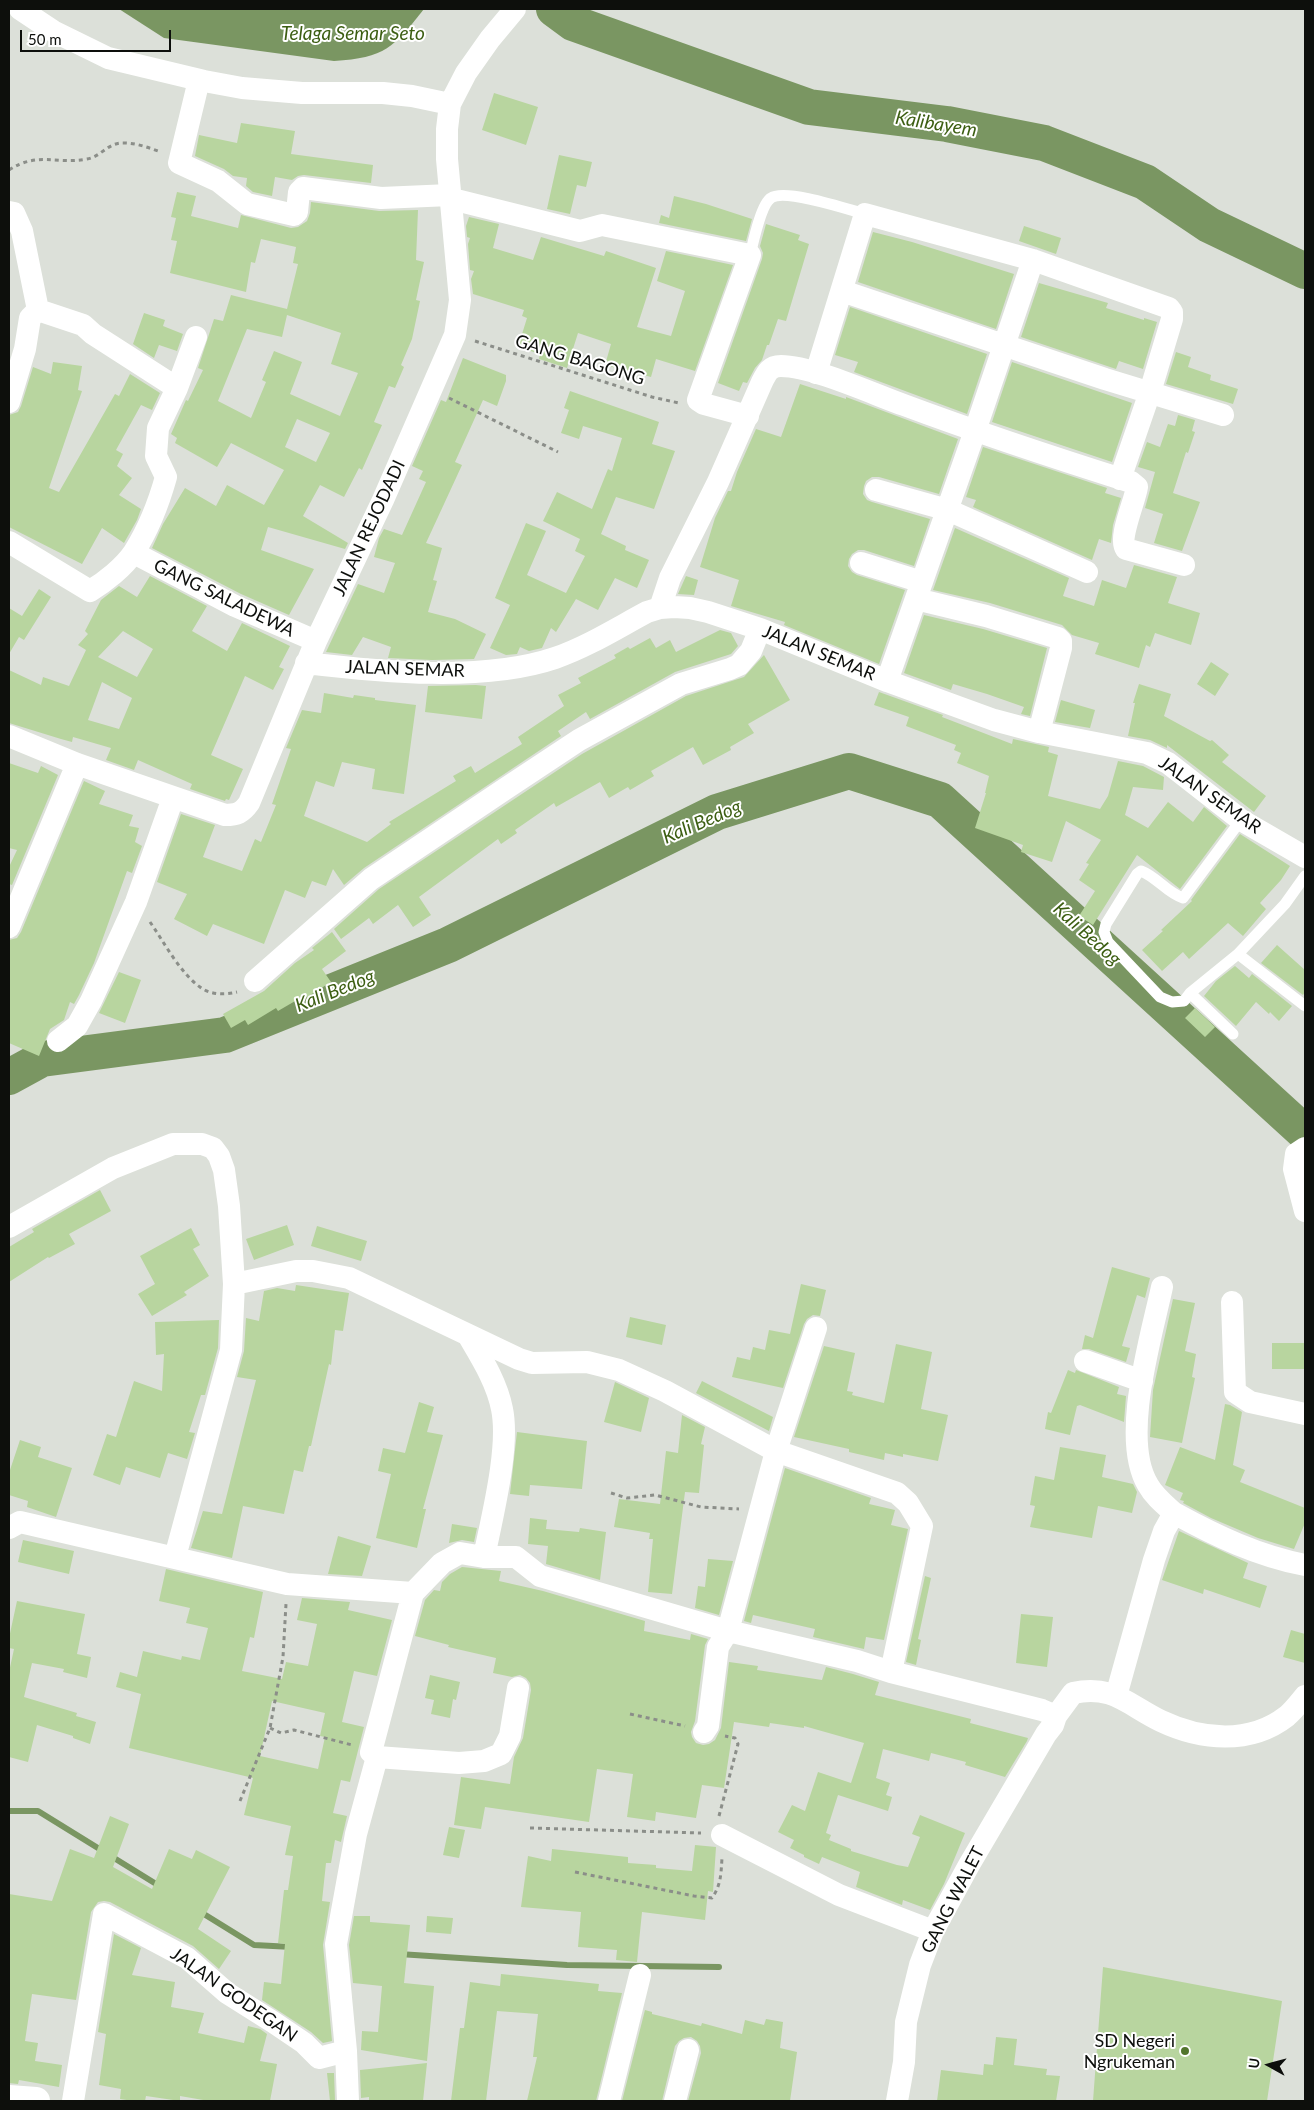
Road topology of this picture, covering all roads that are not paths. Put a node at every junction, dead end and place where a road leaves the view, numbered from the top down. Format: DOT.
graph roads {
  1 [pos="20,9"];
  2 [pos="515,9"];
  3 [pos="199,80"];
  4 [pos="450,104"];
  5 [pos="451,197"];
  6 [pos="9,212"];
  7 [pos="865,214"];
  8 [pos="750,256"];
  9 [pos="1032,260"];
  10 [pos="842,291"];
  11 [pos="38,310"];
  12 [pos="196,337"];
  13 [pos="1003,344"];
  14 [pos="816,373"];
  15 [pos="177,388"];
  16 [pos="1150,392"];
  17 [pos="9,402"];
  18 [pos="1223,415"];
  19 [pos="748,416"];
  20 [pos="975,431"];
  21 [pos="1120,479"];
  22 [pos="876,490"];
  23 [pos="948,510"];
  24 [pos="9,542"];
  25 [pos="134,553"];
  26 [pos="861,563"];
  27 [pos="1184,565"];
  28 [pos="1087,572"];
  29 [pos="919,590"];
  30 [pos="660,608"];
  31 [pos="760,629"];
  32 [pos="316,641"];
  33 [pos="306,663"];
  34 [pos="887,681"];
  35 [pos="1039,732"];
  36 [pos="9,736"];
  37 [pos="77,764"];
  38 [pos="173,798"];
  39 [pos="1241,820"];
  40 [pos="1305,857"];
  41 [pos="1305,876"];
  42 [pos="9,927"];
  43 [pos="1238,954"];
  44 [pos="254,981"];
  45 [pos="1190,994"];
  46 [pos="1305,1006"];
  47 [pos="1233,1034"];
  48 [pos="58,1041"];
  49 [pos="1305,1148"];
  50 [pos="1305,1211"];
  51 [pos="9,1227"];
  52 [pos="234,1284"];
  53 [pos="1162,1287"];
  54 [pos="1232,1302"];
  55 [pos="816,1328"];
  56 [pos="469,1336"];
  57 [pos="1085,1361"];
  58 [pos="1142,1381"];
  59 [pos="1305,1414"];
  60 [pos="776,1451"];
  61 [pos="1174,1513"];
  62 [pos="9,1528"];
  63 [pos="175,1557"];
  64 [pos="484,1557"];
  65 [pos="1305,1565"];
  66 [pos="412,1593"];
  67 [pos="728,1631"];
  68 [pos="891,1672"];
  69 [pos="518,1688"];
  70 [pos="1116,1696"];
  71 [pos="1305,1696"];
  72 [pos="1056,1716"];
  73 [pos="704,1732"];
  74 [pos="374,1755"];
  75 [pos="718,1834"];
  76 [pos="933,1931"];
  77 [pos="640,1975"];
  78 [pos="688,2050"];
  79 [pos="346,2052"];
  80 [pos="9,2099"];
  81 [pos="36,2101"];
  82 [pos="72,2101"];
  83 [pos="348,2101"];
  84 [pos="609,2101"];
  85 [pos="675,2101"];
  86 [pos="897,2101"];
  1 -- 3 [label="street"];
  2 -- 4 [label="street, JALAN REJODADI"];
  3 -- 4 [label="street"];
  3 -- 5 [label="street"];
  4 -- 5 [label="street, JALAN REJODADI"];
  5 -- 8 [label="street"];
  5 -- 32 [label="street, JALAN REJODADI"];
  6 -- 11 [label="street"];
  7 -- 8 [label="lane"];
  7 -- 9 [label="street"];
  7 -- 10 [label="street"];
  8 -- 19 [label="street"];
  9 -- 13 [label="street"];
  9 -- 16 [label="street"];
  10 -- 13 [label="street"];
  10 -- 14 [label="street"];
  11 -- 15 [label="street"];
  11 -- 17 [label="street"];
  12 -- 15 [label="street"];
  13 -- 16 [label="street"];
  13 -- 20 [label="street"];
  14 -- 19 [label="street"];
  14 -- 20 [label="street"];
  15 -- 25 [label="street"];
  16 -- 18 [label="street"];
  16 -- 21 [label="street"];
  19 -- 30 [label="street"];
  20 -- 21 [label="street"];
  20 -- 23 [label="street"];
  21 -- 27 [label="street"];
  22 -- 23 [label="street"];
  23 -- 28 [label="street"];
  23 -- 29 [label="street"];
  24 -- 25 [label="street"];
  25 -- 32 [label="street, GANG SALADEWA"];
  26 -- 29 [label="street"];
  29 -- 34 [label="street"];
  29 -- 35 [label="street"];
  30 -- 31 [label="street, JALAN SEMAR"];
  30 -- 33 [label="street, JALAN SEMAR"];
  31 -- 34 [label="street, JALAN SEMAR"];
  31 -- 44 [label="street"];
  32 -- 33 [label="street, JALAN REJODADI"];
  33 -- 38 [label="street, JALAN REJODADI"];
  34 -- 35 [label="street, JALAN SEMAR"];
  35 -- 39 [label="street, JALAN SEMAR"];
  36 -- 37 [label="street, JALAN REJODADI"];
  37 -- 38 [label="street, JALAN REJODADI"];
  37 -- 42 [label="street"];
  38 -- 48 [label="street"];
  39 -- 40 [label="street, JALAN SEMAR"];
  39 -- 45 [label="lane"];
  41 -- 43 [label="lane"];
  43 -- 45 [label="lane"];
  43 -- 46 [label="lane"];
  45 -- 47 [label="lane"];
  49 -- 50 [label="street"];
  51 -- 52 [label="street"];
  52 -- 56 [label="street"];
  52 -- 63 [label="street"];
  53 -- 58 [label="street"];
  54 -- 59 [label="street"];
  55 -- 60 [label="street"];
  56 -- 60 [label="street"];
  56 -- 64 [label="street"];
  57 -- 58 [label="street"];
  58 -- 61 [label="street"];
  60 -- 67 [label="street"];
  60 -- 68 [label="street"];
  61 -- 65 [label="street"];
  61 -- 70 [label="street"];
  62 -- 63 [label="street"];
  63 -- 66 [label="street"];
  64 -- 66 [label="street"];
  64 -- 67 [label="street"];
  66 -- 74 [label="street"];
  67 -- 68 [label="street"];
  67 -- 73 [label="street"];
  68 -- 72 [label="street"];
  69 -- 74 [label="street"];
  70 -- 71 [label="street, GANG WALET"];
  70 -- 72 [label="street, GANG WALET"];
  72 -- 76 [label="street, GANG WALET"];
  74 -- 79 [label="street"];
  75 -- 76 [label="street"];
  76 -- 86 [label="street, GANG WALET"];
  77 -- 84 [label="street"];
  78 -- 85 [label="street"];
  79 -- 82 [label="street, JALAN GODEGAN"];
  79 -- 83 [label="street"];
  80 -- 81 [label="street"];
}
